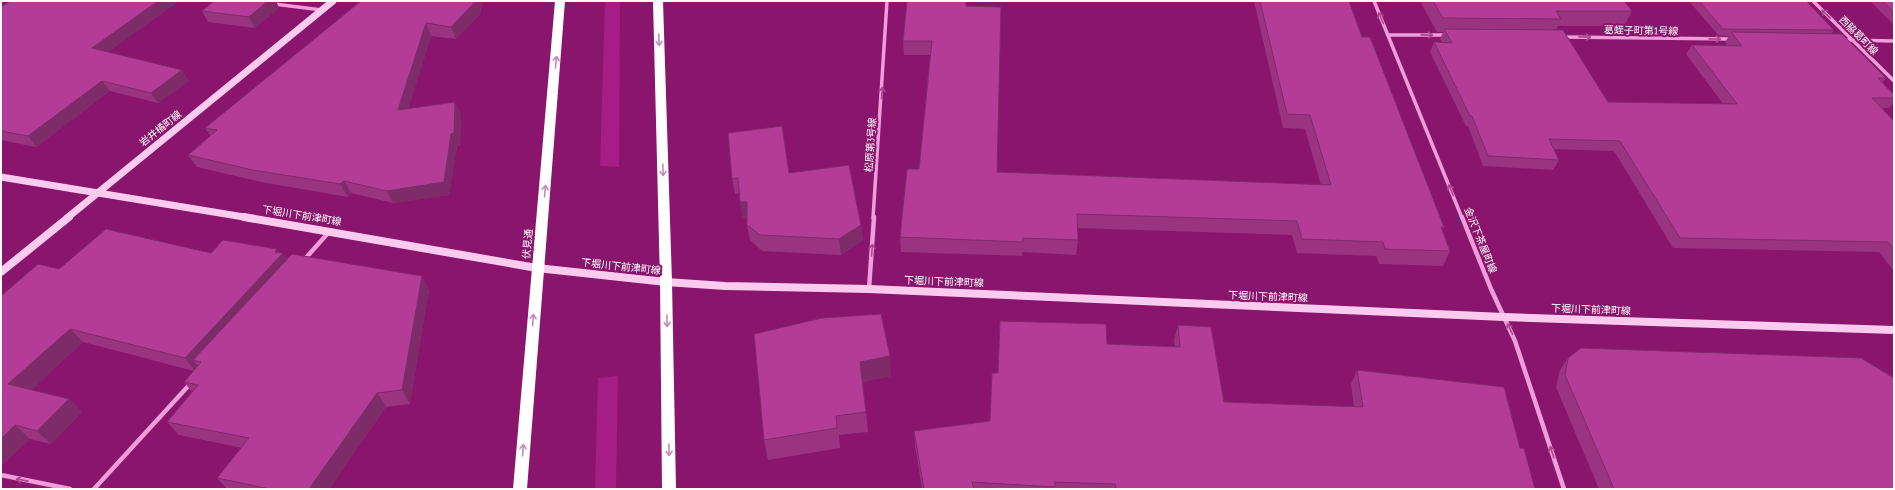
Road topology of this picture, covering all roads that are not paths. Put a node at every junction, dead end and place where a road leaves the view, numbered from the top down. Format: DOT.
graph roads {
  1 [pos="333,1"];
  2 [pos="560,1"];
  3 [pos="658,1"];
  4 [pos="887,1"];
  5 [pos="1374,1"];
  6 [pos="1813,1"];
  7 [pos="268,3"];
  8 [pos="322,10"];
  9 [pos="1388,35"];
  10 [pos="1449,35"];
  11 [pos="1556,37"];
  12 [pos="1738,39"];
  13 [pos="1838,40"];
  14 [pos="1853,40"];
  15 [pos="1894,41"];
  16 [pos="1894,81"];
  17 [pos="1,177"];
  18 [pos="97,193"];
  19 [pos="330,231"];
  20 [pos="298,266"];
  21 [pos="537,268"];
  22 [pos="1,272"];
  23 [pos="666,282"];
  24 [pos="869,289"];
  25 [pos="1504,317"];
  26 [pos="1894,330"];
  27 [pos="196,377"];
  28 [pos="1,476"];
  29 [pos="70,489"];
  30 [pos="94,489"];
  31 [pos="520,489"];
  32 [pos="670,489"];
  33 [pos="1564,489"];
  1 -- 8 [label="street, 岩井橘町線"];
  21 -- 2 [label="highway, 伏見通, one-way"];
  3 -- 23 [label="highway, one-way"];
  24 -- 4 [label="street, 松原第3号線, one-way"];
  9 -- 5 [label="street, 金沢下茶屋町線, one-way"];
  14 -- 6 [label="street, 西脇葛町線, one-way"];
  7 -- 8 [label="street"];
  8 -- 18 [label="street, 岩井橘町線"];
  9 -- 10 [label="street, one-way"];
  25 -- 9 [label="street, 金沢下茶屋町線, one-way"];
  11 -- 12 [label="street, 葛蛭子町第1号線, one-way"];
  13 -- 14 [label="street"];
  14 -- 15 [label="street"];
  14 -- 16 [label="street, 西脇葛町線"];
  17 -- 18 [label="street, 下堀川下前津町線"];
  18 -- 19 [label="street, 下堀川下前津町線"];
  18 -- 22 [label="street, 岩井橘町線"];
  19 -- 20 [label="street"];
  19 -- 21 [label="street, 下堀川下前津町線"];
  21 -- 23 [label="street, 下堀川下前津町線"];
  31 -- 21 [label="highway, 伏見通, one-way"];
  23 -- 24 [label="street, 下堀川下前津町線"];
  23 -- 32 [label="highway, one-way"];
  24 -- 25 [label="street, 下堀川下前津町線"];
  25 -- 26 [label="street, 下堀川下前津町線"];
  33 -- 25 [label="street, 金沢下茶屋町線, one-way"];
  27 -- 30 [label="street"];
  29 -- 28 [label="street, one-way"];
}
